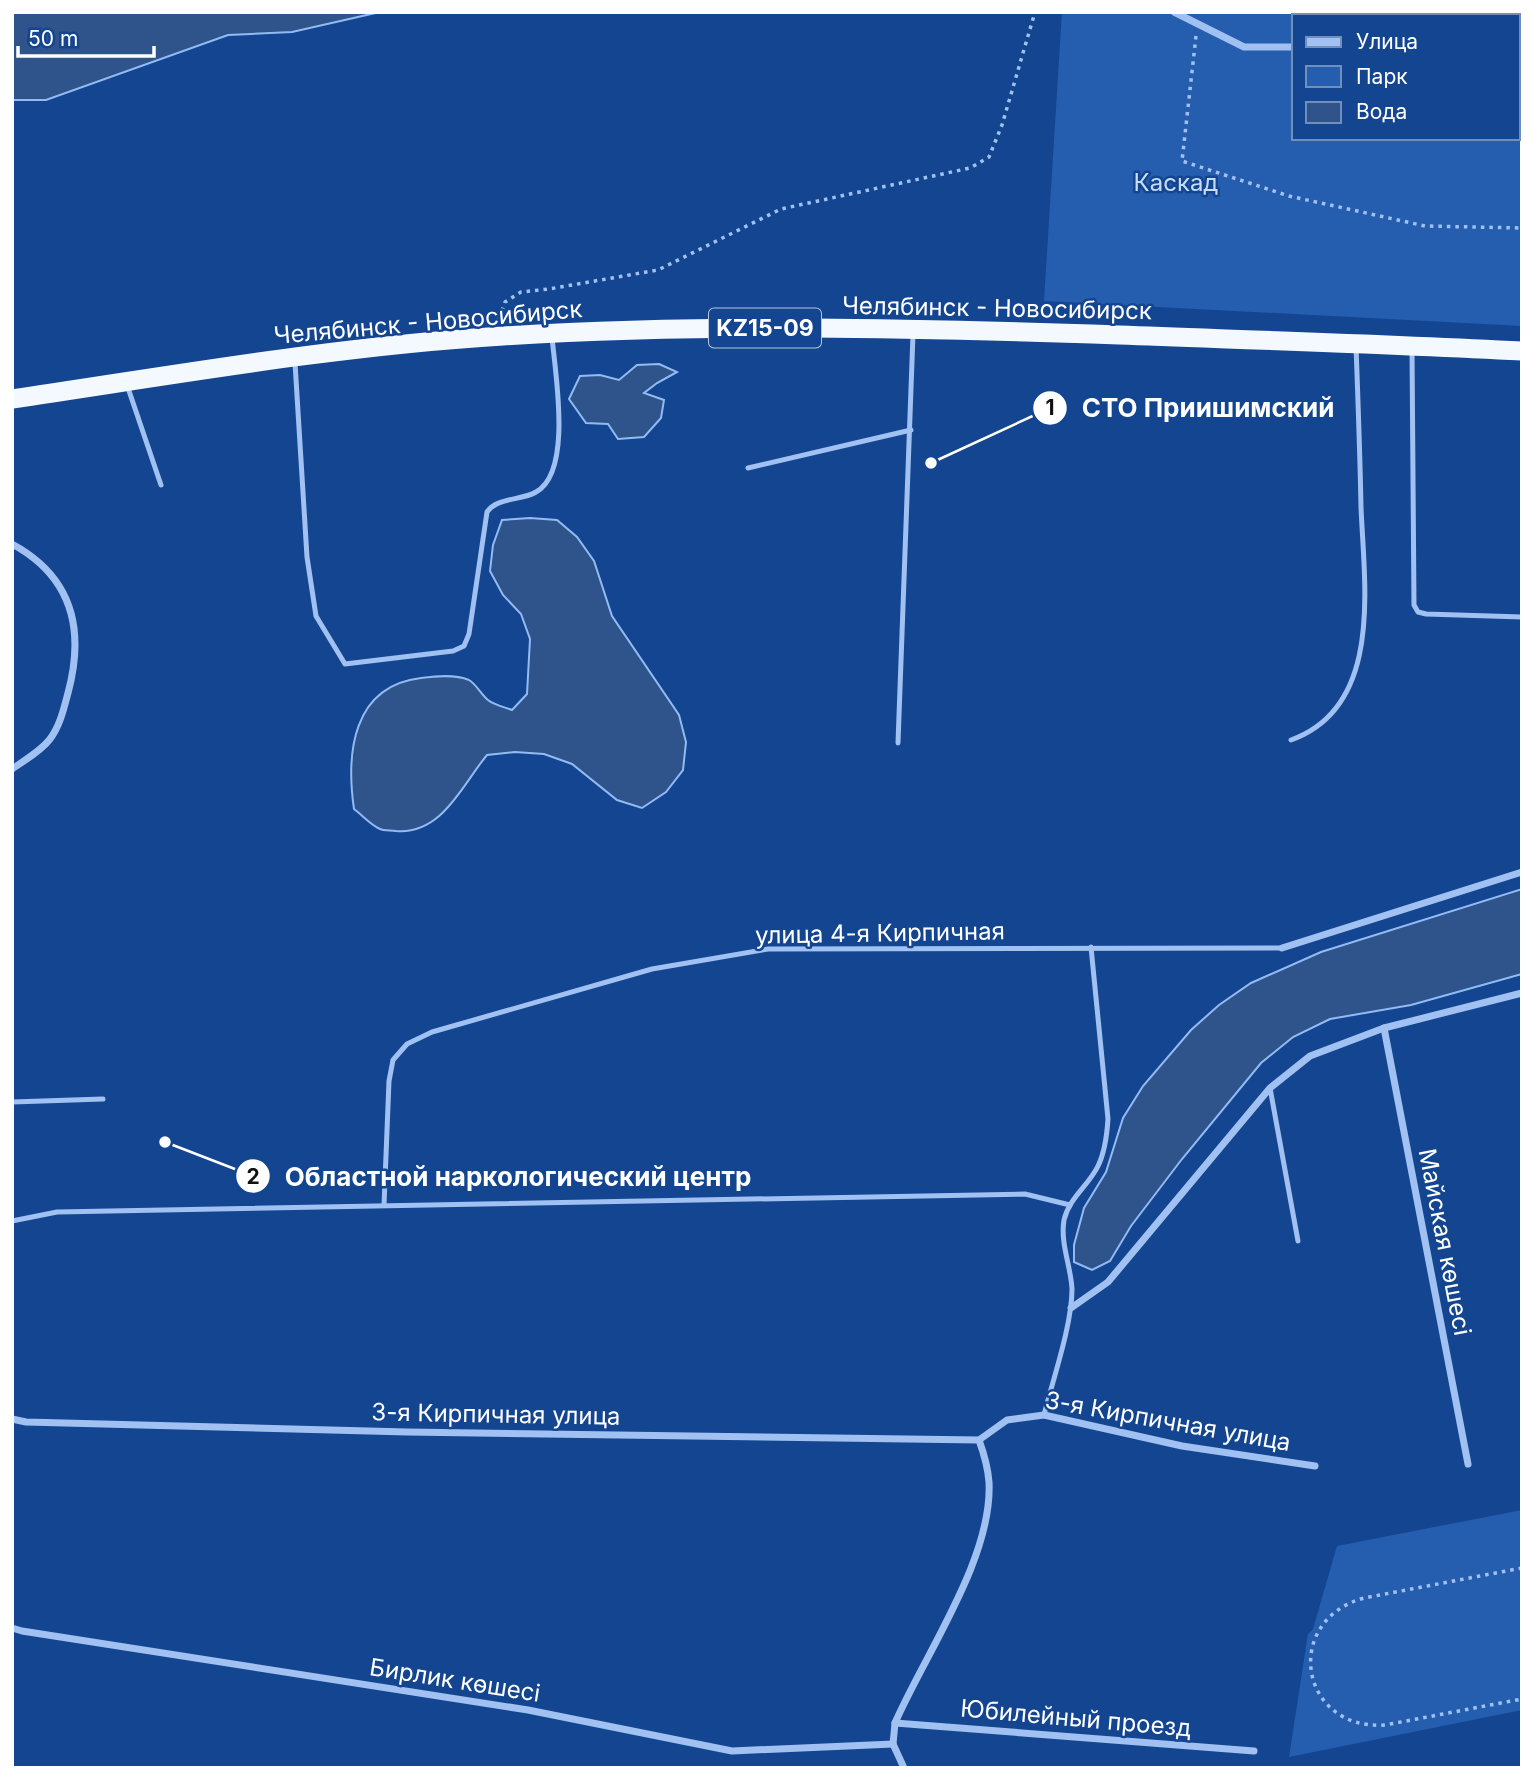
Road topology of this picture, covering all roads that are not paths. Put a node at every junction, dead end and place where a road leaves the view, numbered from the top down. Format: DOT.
graph roads {
  1 [pos="1174,12"];
  2 [pos="1292,47"];
  3 [pos="913,328"];
  4 [pos="552,334"];
  5 [pos="1356,343"];
  6 [pos="1412,345"];
  7 [pos="1522,351"];
  8 [pos="294,356"];
  9 [pos="126,382"];
  10 [pos="12,399"];
  11 [pos="911,430"];
  12 [pos="748,468"];
  13 [pos="161,485"];
  14 [pos="12,544"];
  15 [pos="1522,617"];
  16 [pos="1292,740"];
  17 [pos="898,743"];
  18 [pos="12,769"];
  19 [pos="1522,872"];
  20 [pos="1091,947"];
  21 [pos="1282,947"];
  22 [pos="1522,993"];
  23 [pos="1384,1028"];
  24 [pos="1270,1088"];
  25 [pos="103,1099"];
  26 [pos="12,1102"];
  27 [pos="384,1205"];
  28 [pos="1070,1205"];
  29 [pos="12,1221"];
  30 [pos="1298,1241"];
  31 [pos="1071,1308"];
  32 [pos="1044,1415"];
  33 [pos="12,1419"];
  34 [pos="979,1440"];
  35 [pos="1468,1464"];
  36 [pos="1315,1466"];
  37 [pos="12,1628"];
  38 [pos="895,1723"];
  39 [pos="893,1744"];
  40 [pos="1254,1751"];
  41 [pos="904,1768"];
  1 -- 2 [label="street"];
  3 -- 4 [label="highway, Челябинск - Новосибирск / KZ15-09"];
  3 -- 5 [label="highway, Челябинск - Новосибирск / KZ15-09"];
  3 -- 11 [label="lane"];
  4 -- 8 [label="highway, Челябинск - Новосибирск / KZ15-09"];
  4 -- 8 [label="lane"];
  5 -- 6 [label="highway, Челябинск - Новосибирск / KZ15-09"];
  5 -- 16 [label="lane"];
  6 -- 7 [label="highway, Челябинск - Новосибирск / KZ15-09"];
  6 -- 15 [label="lane"];
  8 -- 9 [label="highway, Челябинск - Новосибирск / KZ15-09"];
  9 -- 10 [label="highway, Челябинск - Новосибирск / KZ15-09"];
  9 -- 13 [label="lane"];
  11 -- 12 [label="lane"];
  11 -- 17 [label="lane"];
  14 -- 18 [label="street"];
  19 -- 21 [label="street"];
  20 -- 21 [label="lane, улица 4-я Кирпичная"];
  20 -- 27 [label="lane, улица 4-я Кирпичная"];
  20 -- 28 [label="lane"];
  22 -- 23 [label="street"];
  23 -- 24 [label="street"];
  23 -- 35 [label="street, Майская көшесі"];
  24 -- 30 [label="lane"];
  24 -- 31 [label="street"];
  25 -- 26 [label="lane"];
  27 -- 28 [label="lane"];
  27 -- 29 [label="lane"];
  28 -- 31 [label="lane"];
  31 -- 32 [label="lane"];
  32 -- 34 [label="street, 3-я Кирпичная улица"];
  32 -- 36 [label="street, 3-я Кирпичная улица"];
  33 -- 34 [label="street, 3-я Кирпичная улица"];
  34 -- 38 [label="street"];
  37 -- 39 [label="street, Бирлик көшесі"];
  38 -- 39 [label="street"];
  38 -- 40 [label="street, Юбилейный проезд"];
  39 -- 41 [label="street"];
}
